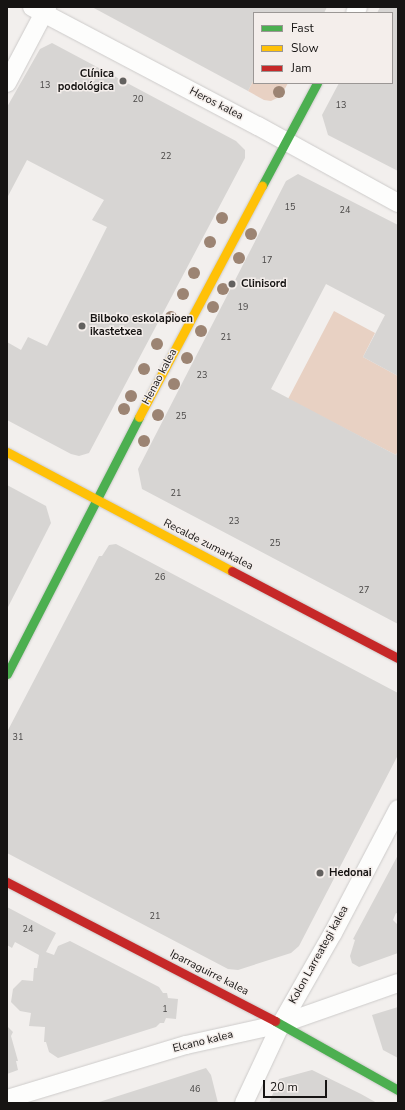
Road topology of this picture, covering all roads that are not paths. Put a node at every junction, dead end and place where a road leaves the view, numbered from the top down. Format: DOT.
graph roads {
  1 [pos="41,9"];
  2 [pos="7,83"];
  3 [pos="316,84"];
  4 [pos="286,142"];
  5 [pos="398,203"];
  6 [pos="7,452"];
  7 [pos="96,500"];
  8 [pos="398,658"];
  9 [pos="7,674"];
  10 [pos="398,809"];
  11 [pos="7,882"];
  12 [pos="398,983"];
  13 [pos="281,1024"];
  14 [pos="398,1090"];
  15 [pos="7,1098"];
  16 [pos="244,1103"];
  1 -- 2 [label="street"];
  1 -- 4 [label="street, Heros kalea"];
  3 -- 4 [label="street, Henao kalea"];
  4 -- 5 [label="street, Heros kalea"];
  4 -- 7 [label="street, Henao kalea"];
  6 -- 7 [label="street, Recalde zumarkalea"];
  7 -- 8 [label="street, Recalde zumarkalea"];
  7 -- 9 [label="street, Henao kalea"];
  10 -- 13 [label="street, Kolon Larreategi kalea"];
  11 -- 13 [label="street, Iparraguirre kalea"];
  12 -- 13 [label="street, Elcano kalea"];
  13 -- 14 [label="street, Iparraguirre kalea"];
  13 -- 15 [label="street, Elcano kalea"];
  13 -- 16 [label="street, Kolon Larreategi kalea"];
}
